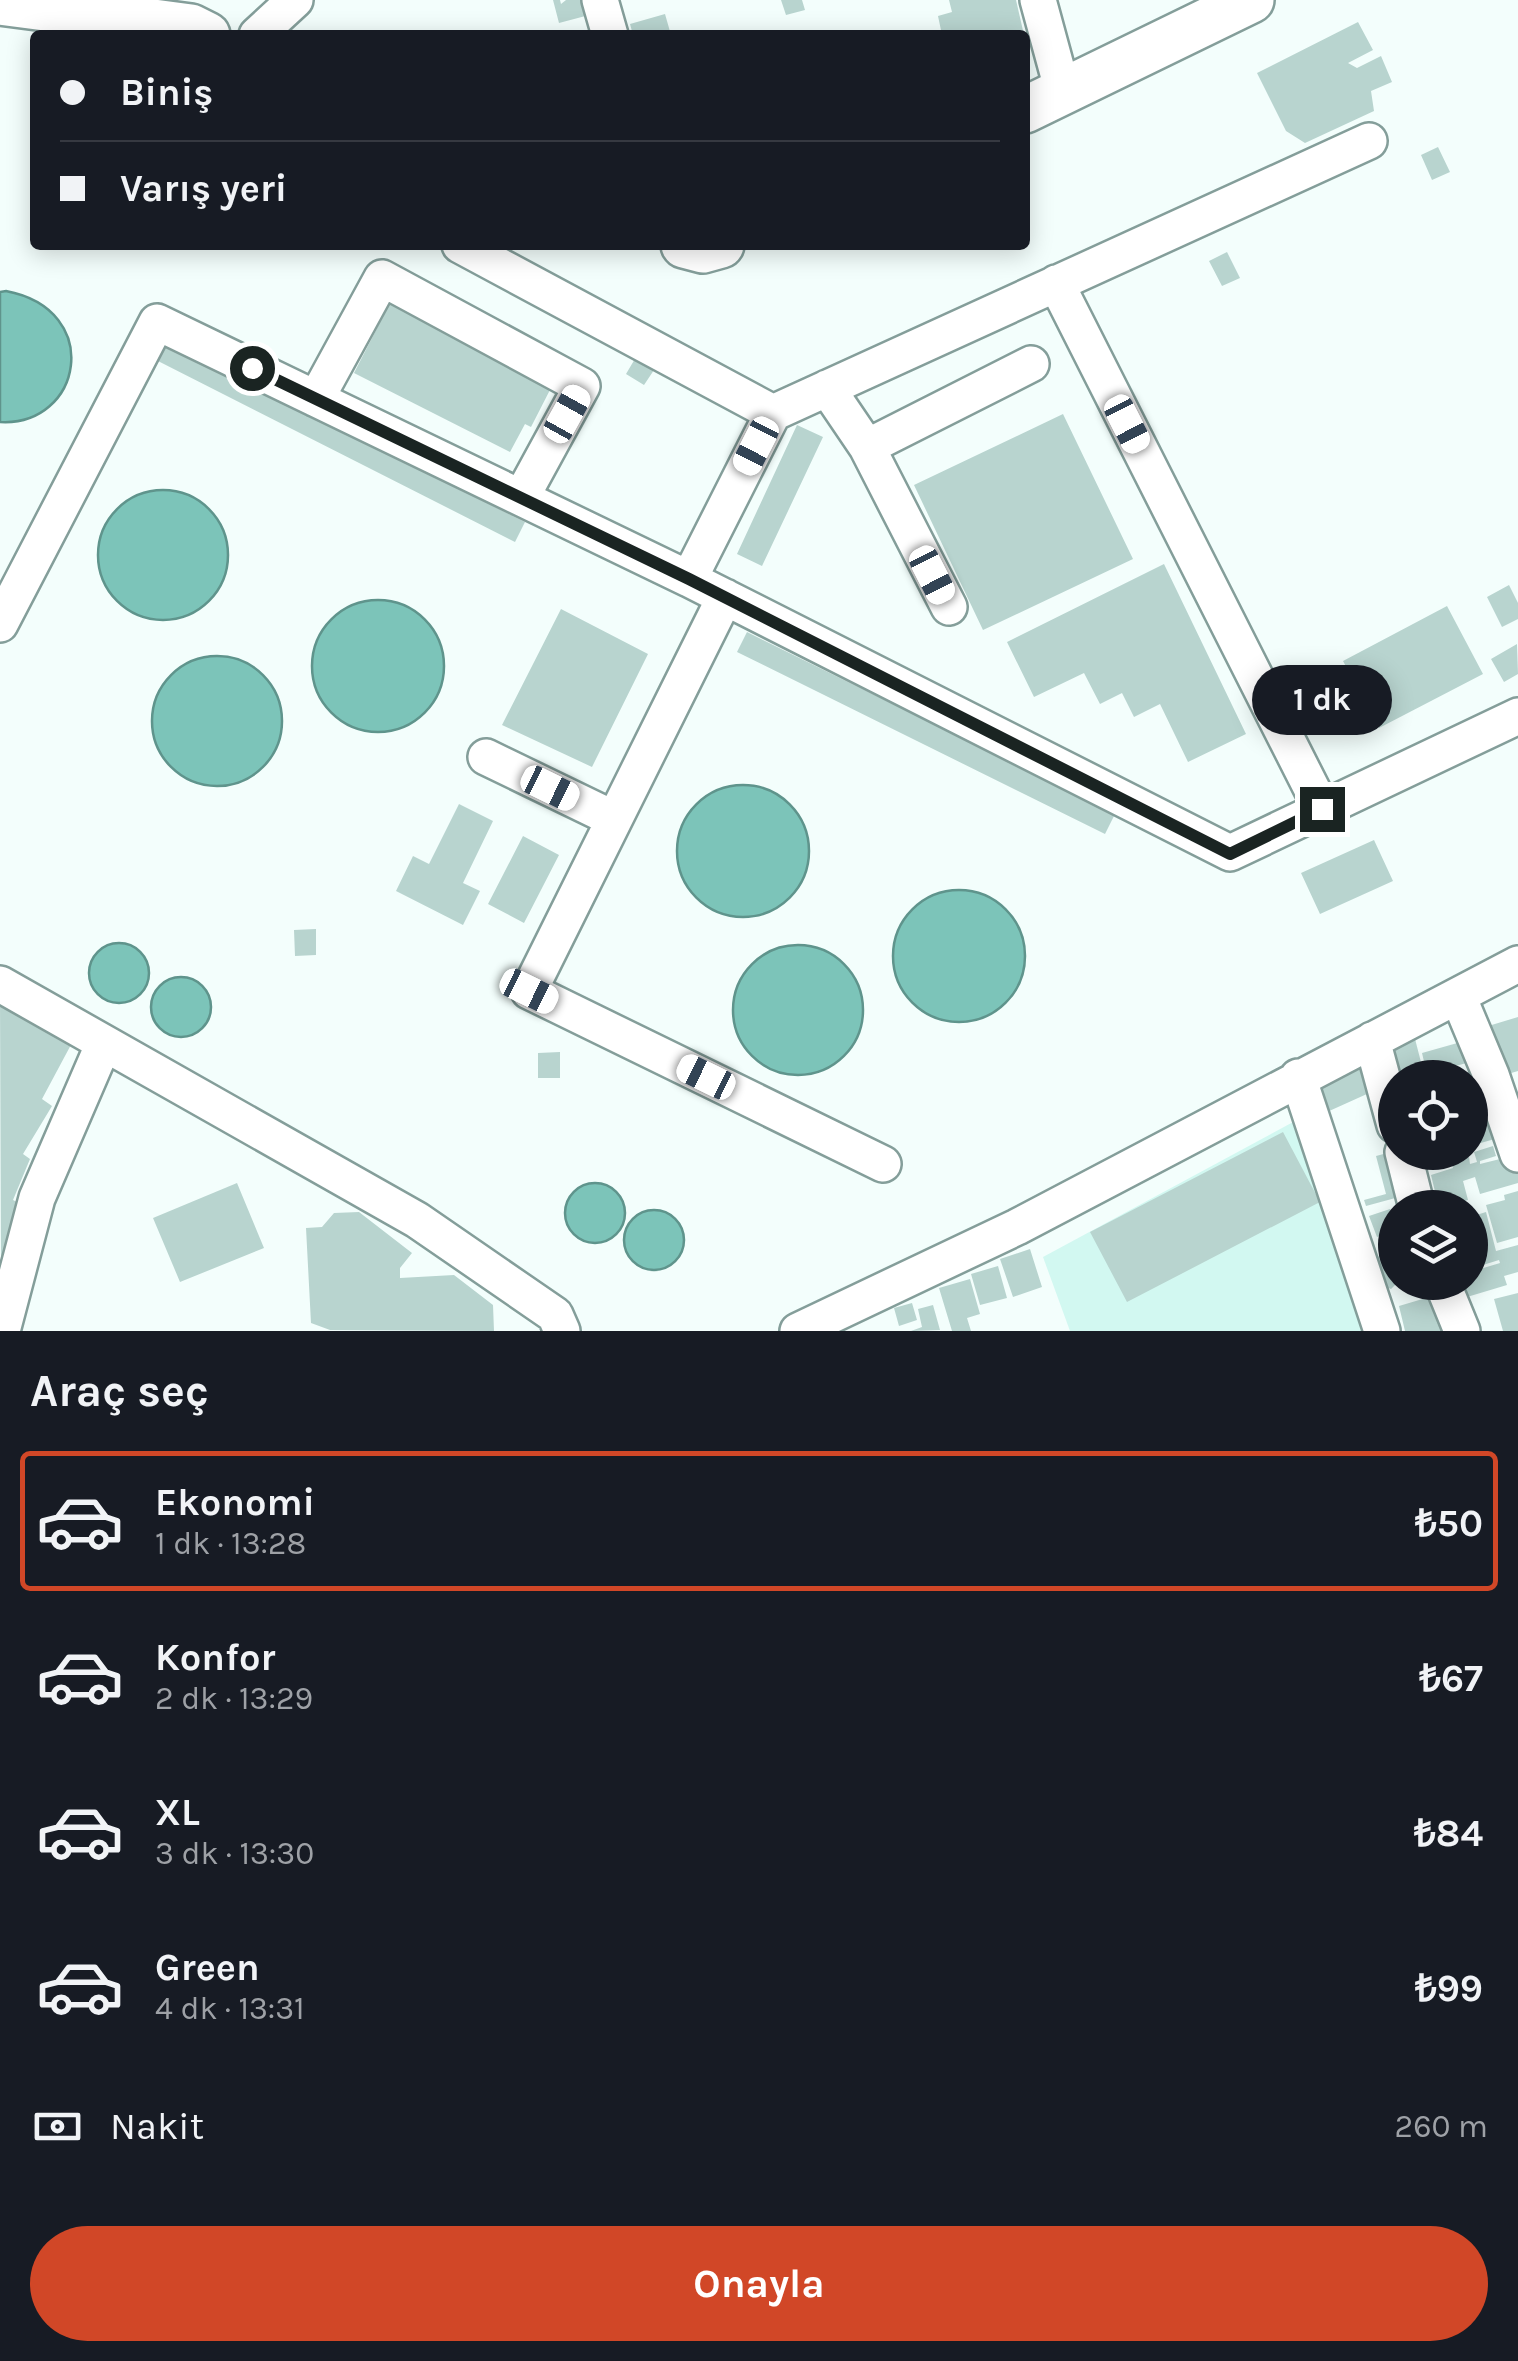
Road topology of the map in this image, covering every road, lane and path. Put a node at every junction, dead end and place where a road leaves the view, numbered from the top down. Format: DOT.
graph roads {
  1 [pos="295,0"];
  2 [pos="600,0"];
  3 [pos="1038,0"];
  4 [pos="1250,0"];
  5 [pos="5,1"];
  6 [pos="59,30"];
  7 [pos="197,30"];
  8 [pos="262,30"];
  9 [pos="609,30"];
  10 [pos="1044,101"];
  11 [pos="1369,141"];
  12 [pos="469,250"];
  13 [pos="1056,284"];
  14 [pos="1031,364"];
  15 [pos="827,388"];
  16 [pos="316,399"];
  17 [pos="773,413"];
  18 [pos="867,448"];
  19 [pos="521,498"];
  20 [pos="689,579"];
  21 [pos="724,597"];
  22 [pos="948,606"];
  23 [pos="0,624"];
  24 [pos="1518,716"];
  25 [pos="486,756"];
  26 [pos="1322,809"];
  27 [pos="614,819"];
  28 [pos="1518,964"];
  29 [pos="0,984"];
  30 [pos="1458,996"];
  31 [pos="1372,1040"];
  32 [pos="104,1042"];
  33 [pos="1378,1062"];
  34 [pos="1298,1077"];
  35 [pos="1518,1154"];
  36 [pos="883,1164"];
  37 [pos="1449,1300"];
  38 [pos="2,1331"];
  39 [pos="562,1331"];
  40 [pos="798,1331"];
  41 [pos="1382,1331"];
  42 [pos="1462,1331"];
  1 -- 8 [label="street"];
  2 -- 9 [label="street"];
  3 -- 10 [label="street"];
  4 -- 10 [label="main road"];
  5 -- 6 [label="street"];
  5 -- 7 [label="main road"];
  11 -- 13 [label="street"];
  12 -- 17 [label="street"];
  13 -- 15 [label="street"];
  13 -- 26 [label="street"];
  14 -- 18 [label="street"];
  15 -- 17 [label="street"];
  15 -- 18 [label="street"];
  16 -- 19 [label="street"];
  16 -- 19 [label="street"];
  16 -- 23 [label="street"];
  17 -- 20 [label="street"];
  18 -- 22 [label="street"];
  19 -- 20 [label="street"];
  20 -- 21 [label="street"];
  21 -- 26 [label="street"];
  21 -- 27 [label="street"];
  24 -- 26 [label="street"];
  25 -- 27 [label="street"];
  27 -- 36 [label="street"];
  28 -- 30 [label="street"];
  29 -- 32 [label="street"];
  30 -- 31 [label="street"];
  30 -- 35 [label="street"];
  31 -- 33 [label="street"];
  31 -- 34 [label="street"];
  32 -- 38 [label="street"];
  32 -- 39 [label="street"];
  34 -- 40 [label="street"];
  34 -- 41 [label="street"];
  37 -- 42 [label="street"];
}
